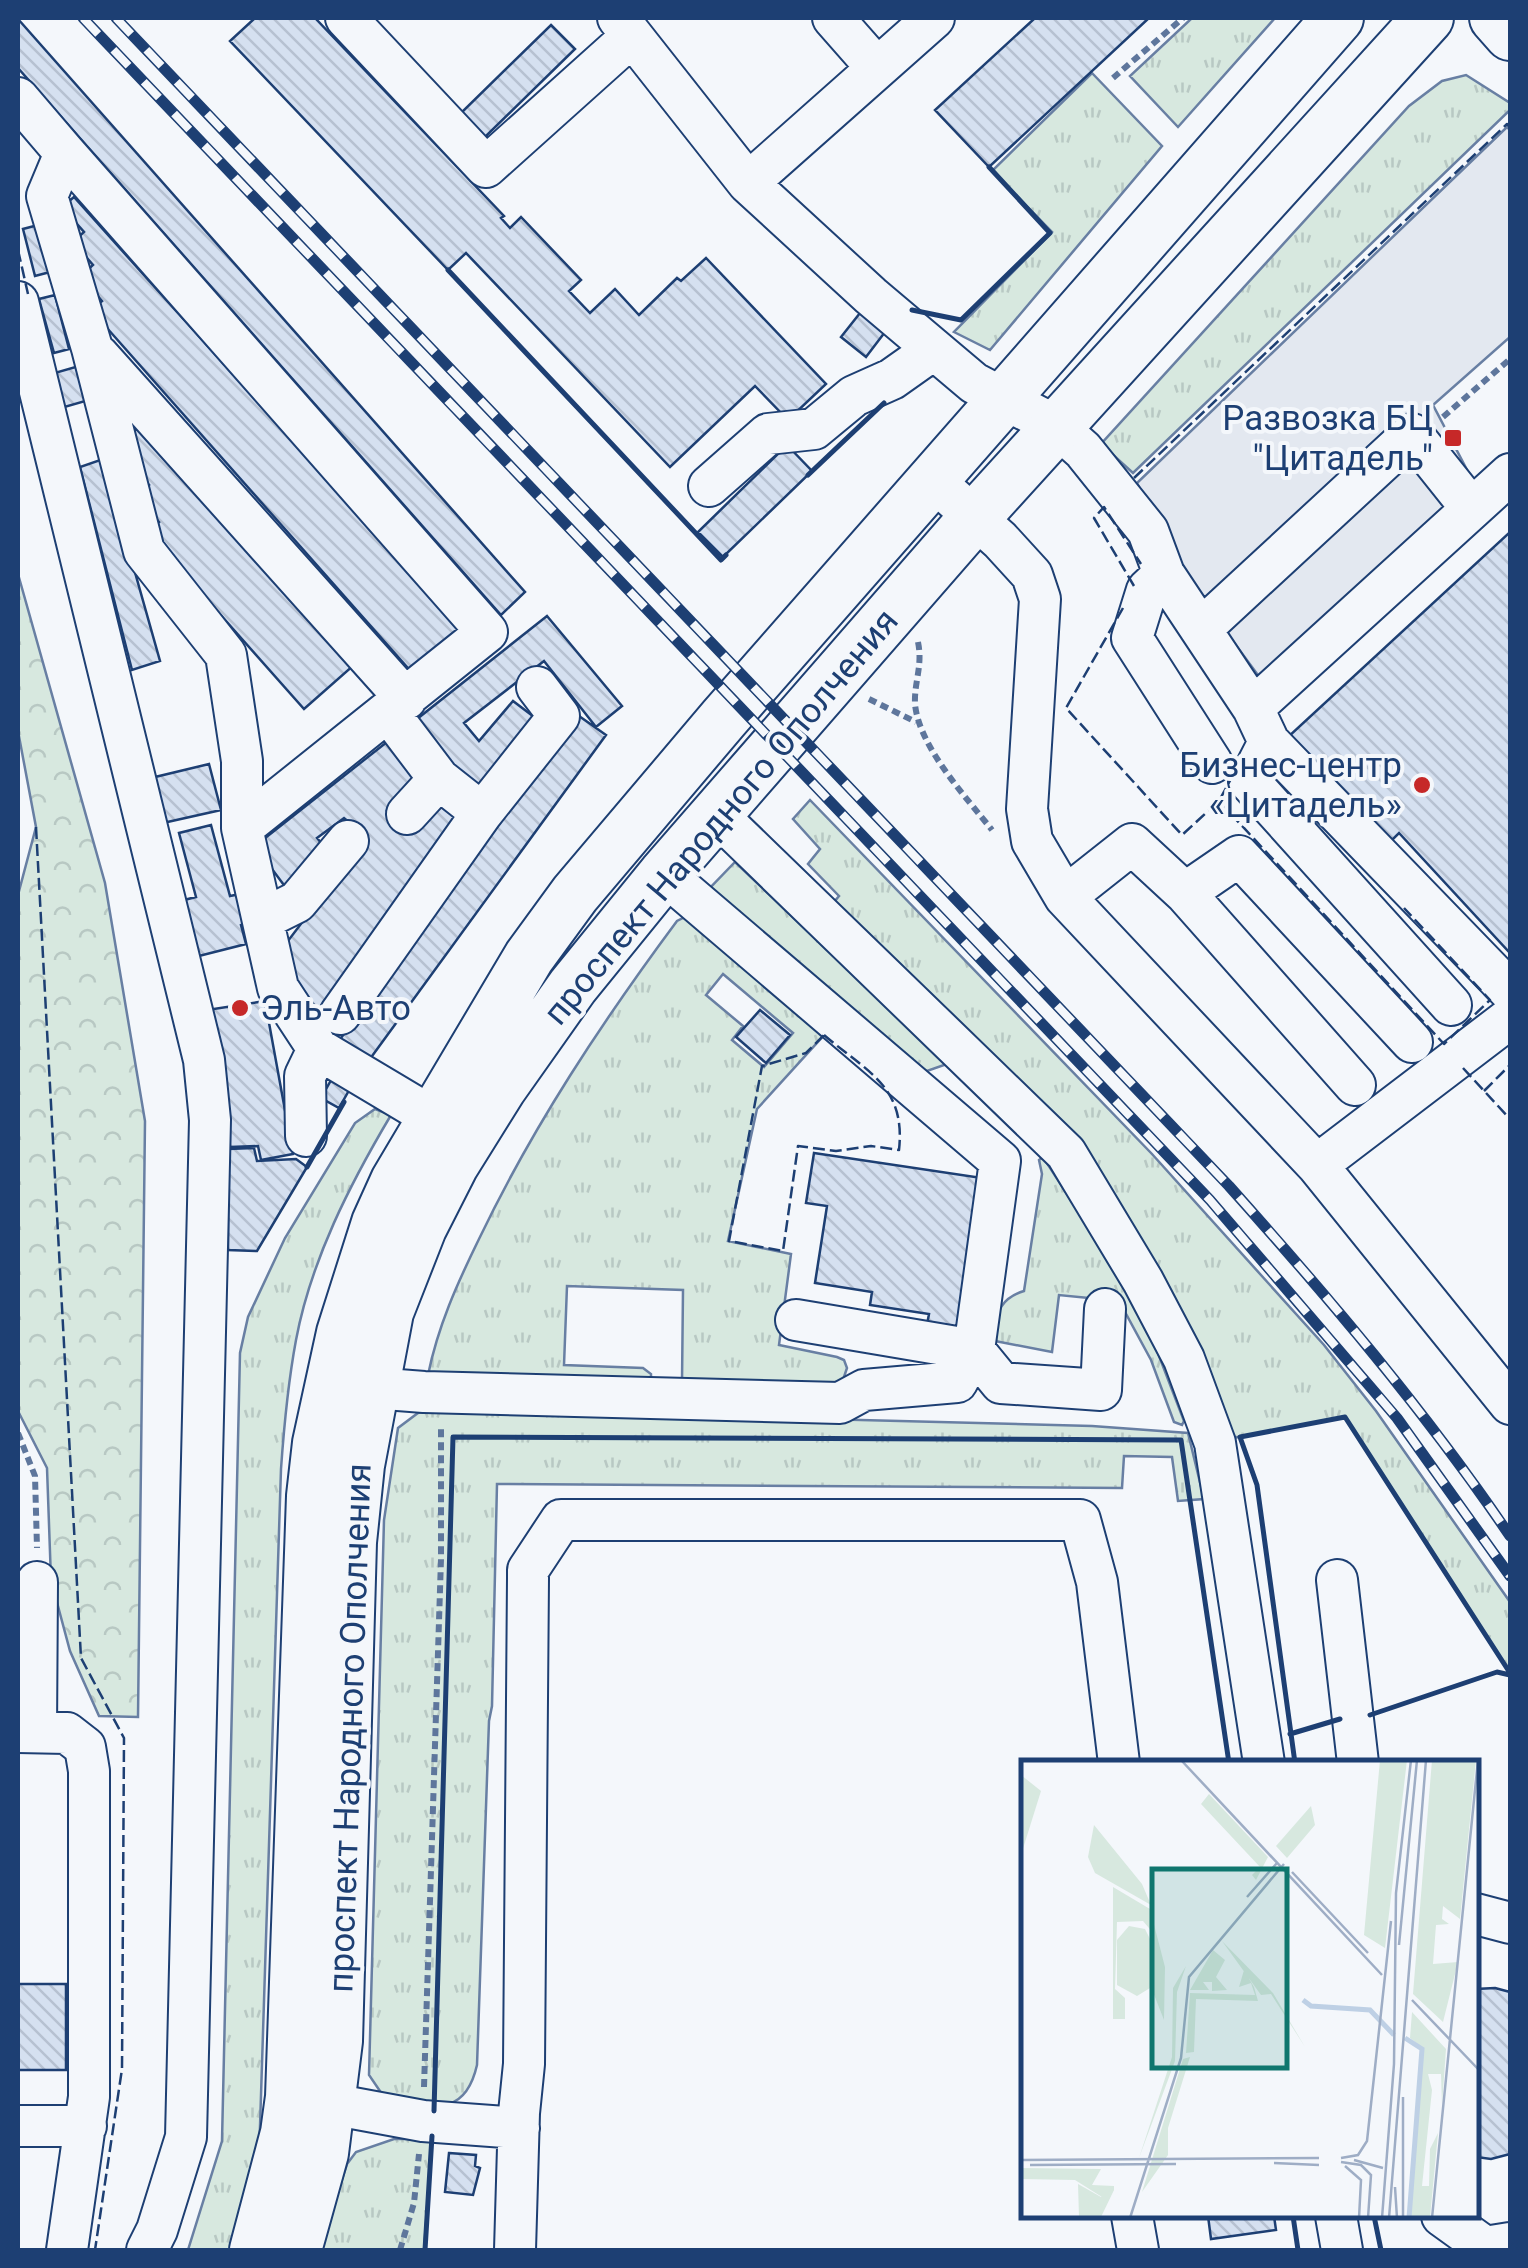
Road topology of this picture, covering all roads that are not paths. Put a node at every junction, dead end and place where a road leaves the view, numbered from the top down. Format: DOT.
graph roads {
  1 [pos="346,18"];
  2 [pos="833,18"];
  3 [pos="934,18"];
  4 [pos="1338,18"];
  5 [pos="1428,18"];
  6 [pos="1494,18"];
  7 [pos="625,26"];
  8 [pos="1510,35"];
  9 [pos="877,68"];
  10 [pos="18,98"];
  11 [pos="66,153"];
  12 [pos="748,184"];
  13 [pos="18,302"];
  14 [pos="92,348"];
  15 [pos="933,350"];
  16 [pos="1005,400"];
  17 [pos="1056,426"];
  18 [pos="1510,474"];
  19 [pos="934,481"];
  20 [pos="709,486"];
  21 [pos="1471,508"];
  22 [pos="975,517"];
  23 [pos="1164,574"];
  24 [pos="1201,629"];
  25 [pos="537,687"];
  26 [pos="397,706"];
  27 [pos="1261,725"];
  28 [pos="1212,763"];
  29 [pos="439,779"];
  30 [pos="482,813"];
  31 [pos="406,814"];
  32 [pos="716,814"];
  33 [pos="242,828"];
  34 [pos="348,841"];
  35 [pos="664,874"];
  36 [pos="1185,893"];
  37 [pos="1065,897"];
  38 [pos="262,918"];
  39 [pos="1510,991"];
  40 [pos="1451,1005"];
  41 [pos="340,1014"];
  42 [pos="1510,1018"];
  43 [pos="1412,1042"];
  44 [pos="318,1049"];
  45 [pos="1354,1085"];
  46 [pos="432,1117"];
  47 [pos="306,1136"];
  48 [pos="1317,1165"];
  49 [pos="1105,1309"];
  50 [pos="796,1320"];
  51 [pos="974,1350"];
  52 [pos="372,1388"];
  53 [pos="1510,1404"];
  54 [pos="1337,1580"];
  55 [pos="38,1582"];
  56 [pos="27,1732"];
  57 [pos="1119,1760"];
  58 [pos="1264,1760"];
  59 [pos="1358,1760"];
  60 [pos="1478,1915"];
  61 [pos="1510,1924"];
  62 [pos="331,2104"];
  63 [pos="18,2126"];
  64 [pos="86,2126"];
  65 [pos="518,2128"];
  66 [pos="1132,2218"];
  67 [pos="1336,2218"];
  68 [pos="1445,2218"];
  69 [pos="1510,2243"];
  70 [pos="67,2250"];
  71 [pos="146,2250"];
  72 [pos="255,2250"];
  73 [pos="296,2250"];
  74 [pos="516,2250"];
  75 [pos="1138,2250"];
  76 [pos="1342,2250"];
  1 -- 7 [label="lane"];
  2 -- 9 [label="lane"];
  3 -- 9 [label="lane"];
  4 -- 16 [label="main road, проспект Народного Ополчения"];
  5 -- 17 [label="main road, проспект Народного Ополчения"];
  6 -- 8 [label="main road"];
  7 -- 12 [label="lane"];
  9 -- 12 [label="lane"];
  10 -- 11 [label="lane"];
  11 -- 14 [label="lane"];
  11 -- 26 [label="lane"];
  12 -- 15 [label="lane"];
  13 -- 71 [label="lane"];
  14 -- 26 [label="lane"];
  14 -- 33 [label="lane"];
  15 -- 16 [label="lane"];
  15 -- 20 [label="lane"];
  16 -- 17 [label="lane"];
  16 -- 19 [label="main road, проспект Народного Ополчения"];
  17 -- 22 [label="main road, проспект Народного Ополчения"];
  17 -- 23 [label="lane"];
  18 -- 21 [label="lane"];
  19 -- 22 [label="lane"];
  19 -- 46 [label="main road, проспект Народного Ополчения"];
  21 -- 24 [label="lane"];
  21 -- 27 [label="lane"];
  22 -- 32 [label="main road, проспект Народного Ополчения"];
  22 -- 37 [label="lane"];
  23 -- 24 [label="lane"];
  23 -- 28 [label="lane"];
  24 -- 27 [label="lane"];
  25 -- 30 [label="lane"];
  26 -- 29 [label="lane"];
  26 -- 33 [label="lane"];
  27 -- 39 [label="lane"];
  27 -- 40 [label="lane"];
  29 -- 30 [label="lane"];
  29 -- 31 [label="lane"];
  30 -- 41 [label="lane"];
  32 -- 35 [label="main road, проспект Народного Ополчения"];
  32 -- 58 [label="lane"];
  33 -- 38 [label="lane"];
  34 -- 38 [label="lane"];
  35 -- 51 [label="lane"];
  35 -- 52 [label="main road, проспект Народного Ополчения"];
  36 -- 37 [label="lane"];
  36 -- 43 [label="lane"];
  36 -- 45 [label="lane"];
  37 -- 48 [label="lane"];
  38 -- 44 [label="lane"];
  42 -- 48 [label="lane"];
  44 -- 46 [label="lane"];
  44 -- 47 [label="lane"];
  46 -- 72 [label="main road, проспект Народного Ополчения"];
  48 -- 53 [label="lane"];
  49 -- 51 [label="lane"];
  50 -- 51 [label="lane"];
  51 -- 52 [label="lane"];
  52 -- 62 [label="main road, проспект Народного Ополчения"];
  54 -- 59 [label="lane"];
  55 -- 56 [label="lane"];
  56 -- 64 [label="lane"];
  57 -- 65 [label="lane"];
  60 -- 61 [label="lane"];
  62 -- 65 [label="lane"];
  62 -- 73 [label="main road, проспект Народного Ополчения"];
  63 -- 64 [label="lane"];
  64 -- 70 [label="lane"];
  65 -- 74 [label="lane"];
  66 -- 75 [label="lane"];
  67 -- 76 [label="lane"];
  68 -- 69 [label="lane"];
}
